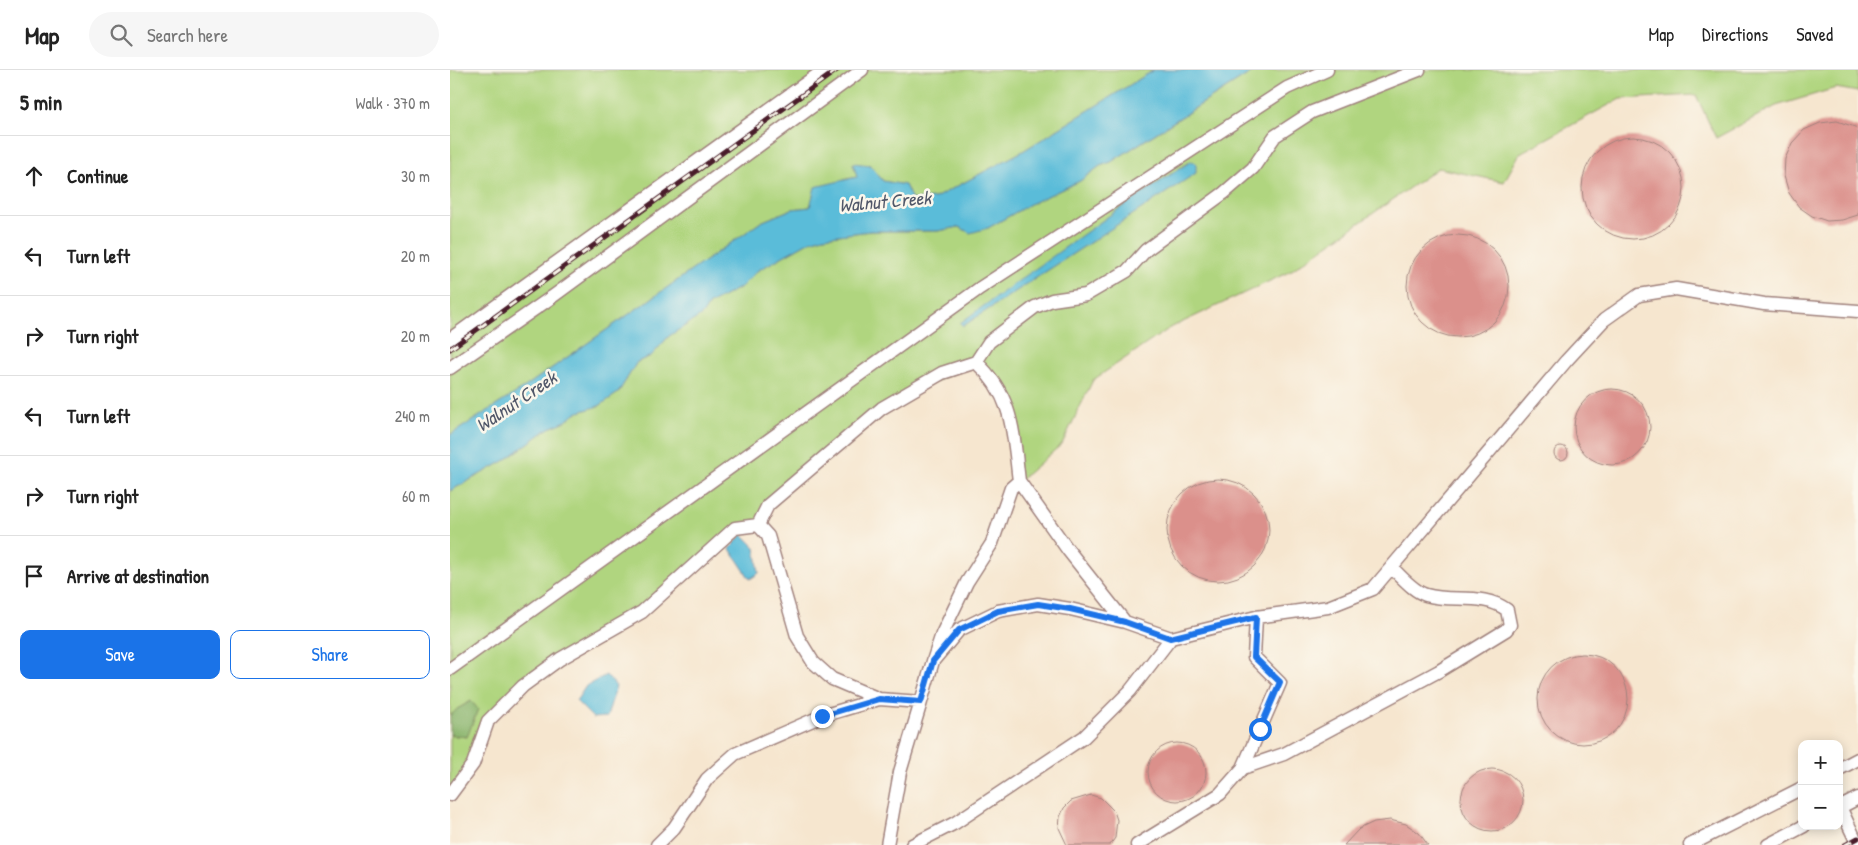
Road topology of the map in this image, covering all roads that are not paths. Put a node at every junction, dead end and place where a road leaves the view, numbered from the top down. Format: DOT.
graph roads {
  1 [pos="824,70"];
  2 [pos="862,70"];
  3 [pos="1327,70"];
  4 [pos="1419,70"];
  5 [pos="1858,311"];
  6 [pos="450,339"];
  7 [pos="976,362"];
  8 [pos="450,368"];
  9 [pos="1019,481"];
  10 [pos="758,525"];
  11 [pos="1392,568"];
  12 [pos="1256,617"];
  13 [pos="1125,622"];
  14 [pos="1170,638"];
  15 [pos="933,661"];
  16 [pos="450,669"];
  17 [pos="879,699"];
  18 [pos="921,702"];
  19 [pos="1858,759"];
  20 [pos="1843,767"];
  21 [pos="1243,768"];
  22 [pos="1798,790"];
  23 [pos="450,795"];
  24 [pos="1858,798"];
  25 [pos="1843,806"];
  26 [pos="1843,813"];
  27 [pos="1798,829"];
  28 [pos="657,845"];
  29 [pos="887,845"];
  30 [pos="912,845"];
  31 [pos="1137,845"];
  32 [pos="1690,845"];
  33 [pos="1768,845"];
  34 [pos="1858,845"];
  1 -- 6 [label="street"];
  2 -- 8 [label="street"];
  3 -- 16 [label="street"];
  4 -- 7 [label="street"];
  5 -- 11 [label="street"];
  7 -- 9 [label="street"];
  7 -- 10 [label="street"];
  9 -- 13 [label="street"];
  9 -- 15 [label="street"];
  10 -- 17 [label="street"];
  10 -- 23 [label="street"];
  11 -- 12 [label="street"];
  11 -- 21 [label="street"];
  12 -- 14 [label="street"];
  12 -- 21 [label="street"];
  13 -- 14 [label="street"];
  13 -- 15 [label="street"];
  14 -- 30 [label="street"];
  15 -- 18 [label="street"];
  17 -- 18 [label="street"];
  17 -- 28 [label="street"];
  18 -- 29 [label="street"];
  19 -- 20 [label="street"];
  21 -- 31 [label="street"];
  22 -- 32 [label="street"];
  24 -- 25 [label="street"];
  26 -- 34 [label="street"];
  27 -- 33 [label="street"];
}
